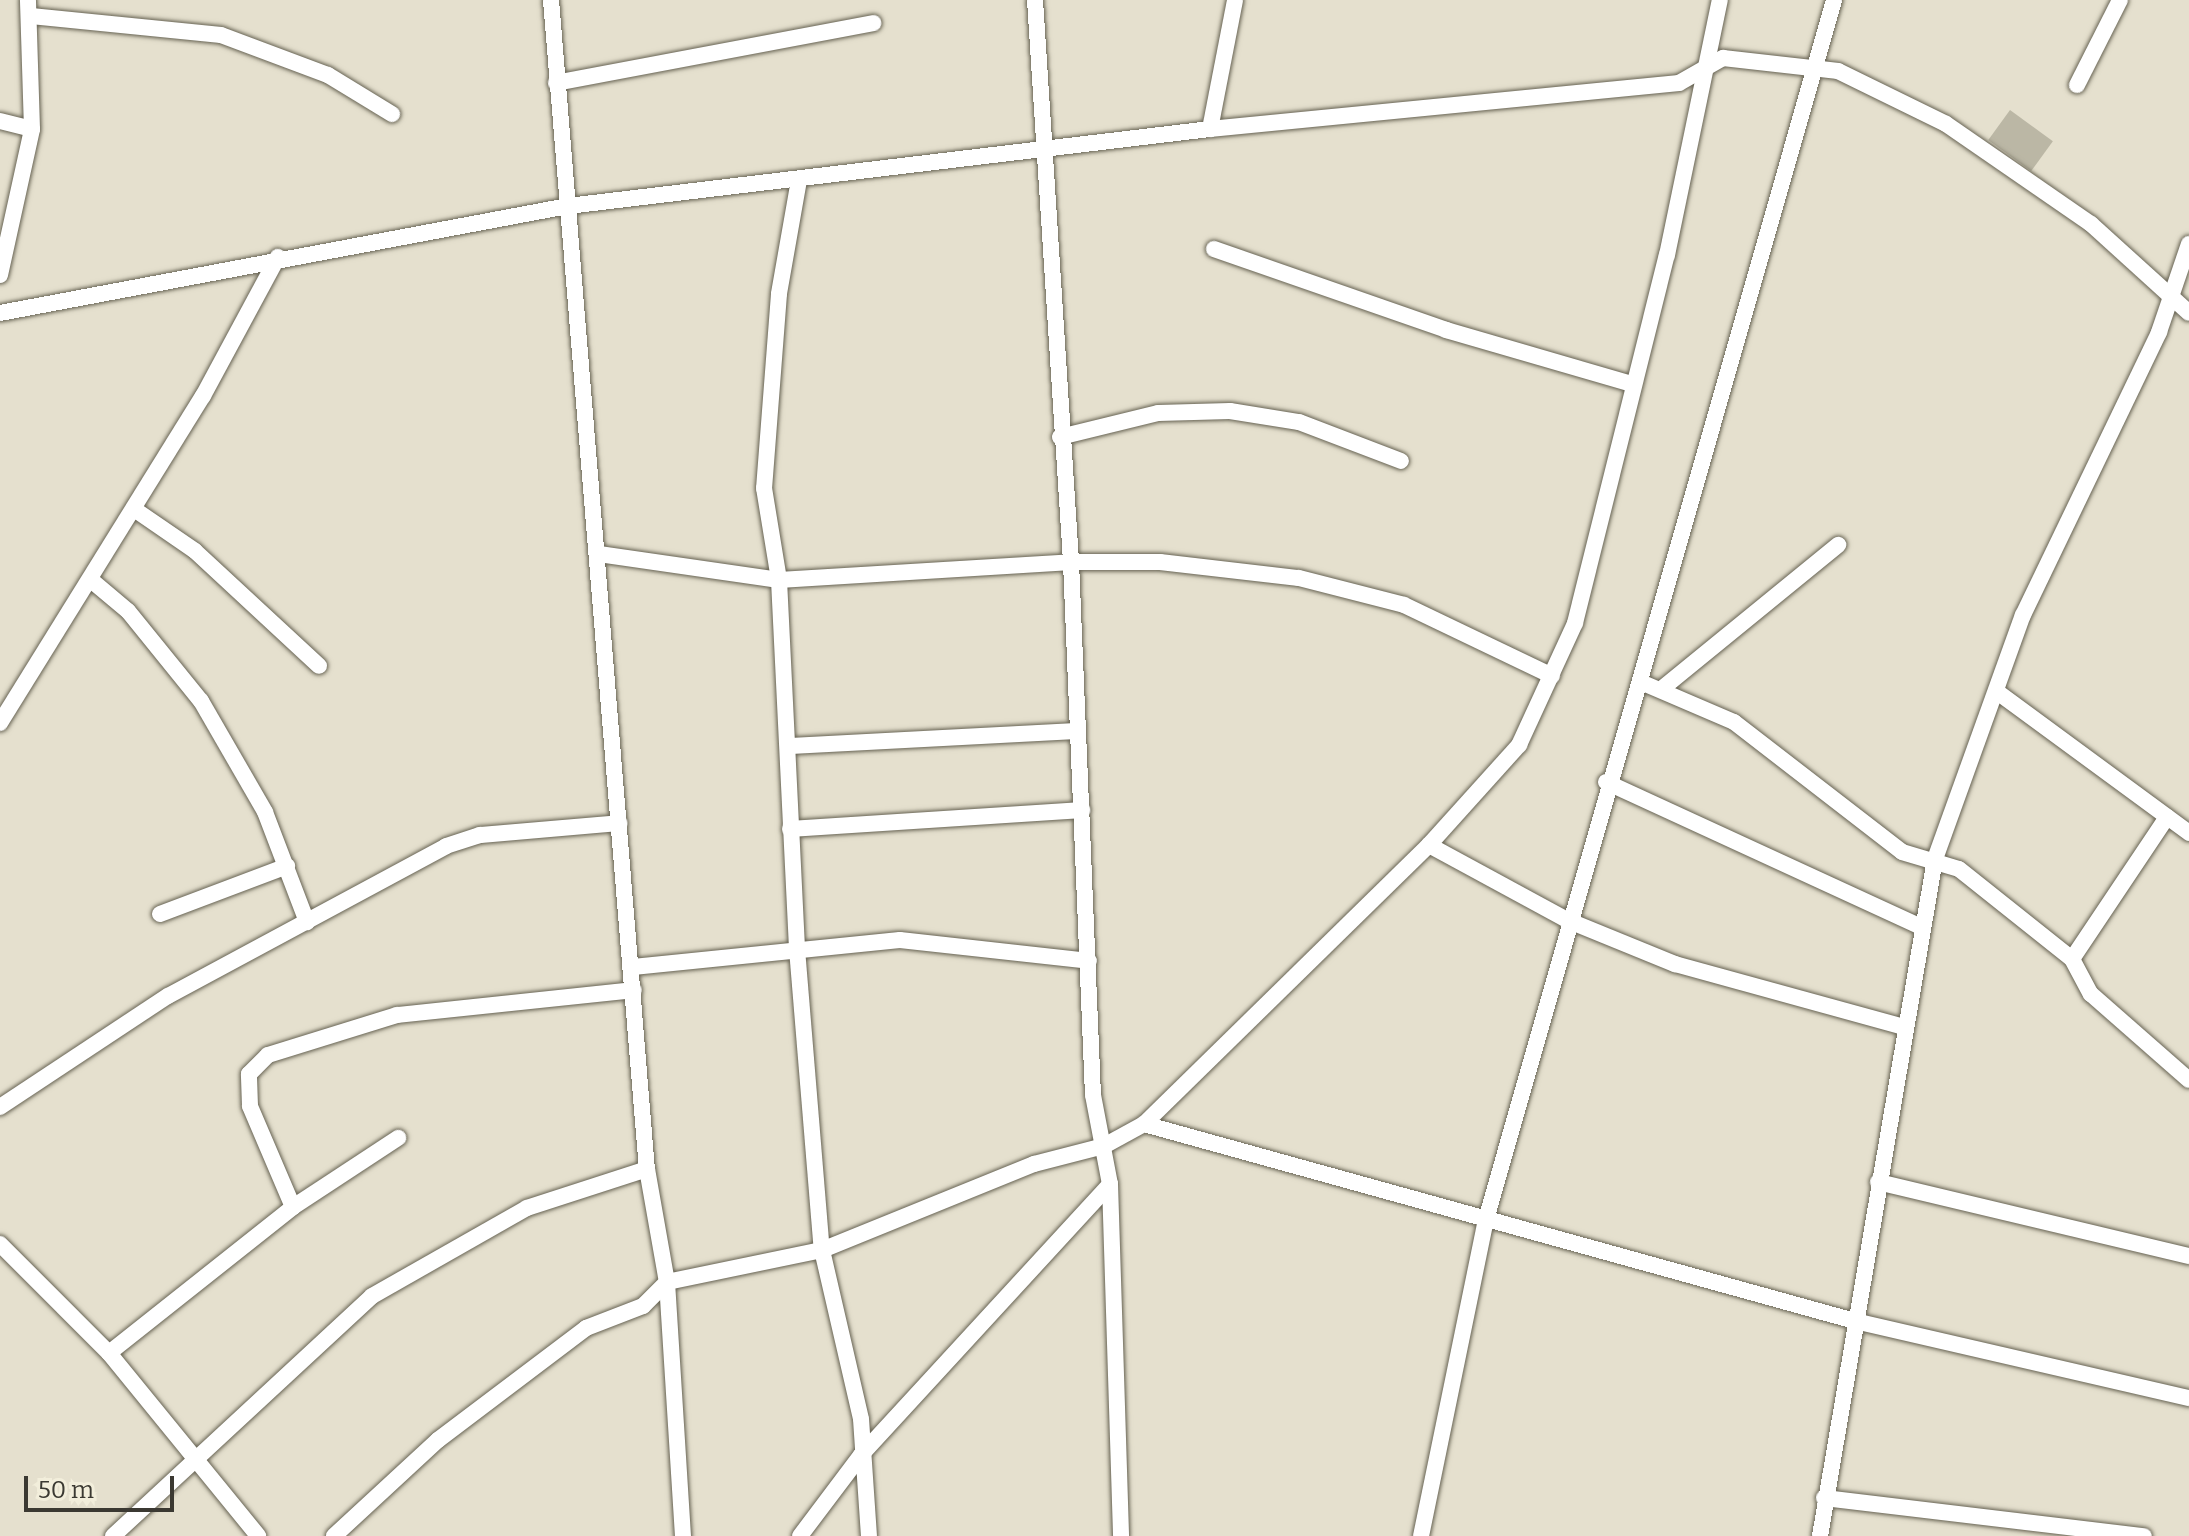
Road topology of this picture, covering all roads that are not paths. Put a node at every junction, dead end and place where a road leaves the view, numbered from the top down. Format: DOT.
graph roads {
  1 [pos="551,0"];
  2 [pos="1035,0"];
  3 [pos="1235,0"];
  4 [pos="1720,0"];
  5 [pos="1834,0"];
  6 [pos="2120,0"];
  7 [pos="29,8"];
  8 [pos="873,23"];
  9 [pos="1710,62"];
  10 [pos="1814,69"];
  11 [pos="556,83"];
  12 [pos="2077,85"];
  13 [pos="392,114"];
  14 [pos="0,121"];
  15 [pos="32,129"];
  16 [pos="1210,129"];
  17 [pos="1043,149"];
  18 [pos="799,180"];
  19 [pos="568,206"];
  20 [pos="2189,244"];
  21 [pos="1214,249"];
  22 [pos="278,257"];
  23 [pos="0,275"];
  24 [pos="2171,297"];
  25 [pos="0,313"];
  26 [pos="2189,313"];
  27 [pos="1632,384"];
  28 [pos="1060,437"];
  29 [pos="1401,461"];
  30 [pos="134,509"];
  31 [pos="1838,545"];
  32 [pos="599,554"];
  33 [pos="1071,562"];
  34 [pos="91,580"];
  35 [pos="779,580"];
  36 [pos="319,666"];
  37 [pos="1552,676"];
  38 [pos="1643,683"];
  39 [pos="1664,687"];
  40 [pos="1996,691"];
  41 [pos="0,723"];
  42 [pos="1078,731"];
  43 [pos="789,746"];
  44 [pos="1606,782"];
  45 [pos="1082,810"];
  46 [pos="2167,817"];
  47 [pos="619,823"];
  48 [pos="790,829"];
  49 [pos="2189,833"];
  50 [pos="1429,845"];
  51 [pos="1935,859"];
  52 [pos="287,866"];
  53 [pos="160,914"];
  54 [pos="1567,920"];
  55 [pos="307,922"];
  56 [pos="1921,927"];
  57 [pos="797,949"];
  58 [pos="2072,959"];
  59 [pos="1089,961"];
  60 [pos="633,967"];
  61 [pos="634,990"];
  62 [pos="1904,1027"];
  63 [pos="2189,1080"];
  64 [pos="0,1107"];
  65 [pos="1144,1124"];
  66 [pos="398,1138"];
  67 [pos="1104,1146"];
  68 [pos="647,1169"];
  69 [pos="1878,1182"];
  70 [pos="1110,1184"];
  71 [pos="293,1207"];
  72 [pos="1485,1223"];
  73 [pos="0,1244"];
  74 [pos="822,1250"];
  75 [pos="2189,1256"];
  76 [pos="667,1282"];
  77 [pos="1855,1321"];
  78 [pos="109,1353"];
  79 [pos="2189,1398"];
  80 [pos="861,1455"];
  81 [pos="196,1456"];
  82 [pos="1824,1498"];
  83 [pos="113,1536"];
  84 [pos="258,1536"];
  85 [pos="334,1536"];
  86 [pos="683,1536"];
  87 [pos="800,1536"];
  88 [pos="869,1536"];
  89 [pos="1121,1536"];
  90 [pos="1421,1536"];
  91 [pos="1820,1536"];
  92 [pos="2144,1536"];
  1 -- 11 [label="street"];
  2 -- 17 [label="street"];
  3 -- 16 [label="street"];
  4 -- 9 [label="street"];
  5 -- 10 [label="street"];
  6 -- 12 [label="street"];
  7 -- 13 [label="street"];
  7 -- 15 [label="street"];
  8 -- 11 [label="street"];
  9 -- 10 [label="street"];
  9 -- 16 [label="street"];
  9 -- 27 [label="street"];
  10 -- 24 [label="street"];
  10 -- 38 [label="street"];
  11 -- 19 [label="street"];
  14 -- 15 [label="street"];
  15 -- 23 [label="street"];
  16 -- 17 [label="street"];
  17 -- 18 [label="street"];
  17 -- 28 [label="street"];
  18 -- 19 [label="street"];
  18 -- 35 [label="street"];
  19 -- 22 [label="street"];
  19 -- 32 [label="street"];
  20 -- 24 [label="street"];
  21 -- 27 [label="street"];
  22 -- 25 [label="street"];
  22 -- 30 [label="street"];
  24 -- 26 [label="street"];
  24 -- 40 [label="street"];
  27 -- 37 [label="street"];
  28 -- 29 [label="street"];
  28 -- 33 [label="street"];
  30 -- 34 [label="street"];
  30 -- 36 [label="street"];
  31 -- 39 [label="street"];
  32 -- 35 [label="street"];
  32 -- 47 [label="street"];
  33 -- 35 [label="street"];
  33 -- 37 [label="street"];
  33 -- 42 [label="street"];
  34 -- 41 [label="street"];
  34 -- 52 [label="street"];
  35 -- 43 [label="street"];
  37 -- 50 [label="street"];
  38 -- 39 [label="street"];
  38 -- 44 [label="street"];
  39 -- 51 [label="street"];
  40 -- 46 [label="street"];
  40 -- 51 [label="street"];
  42 -- 43 [label="street"];
  42 -- 45 [label="street"];
  43 -- 48 [label="street"];
  44 -- 54 [label="street"];
  44 -- 56 [label="street"];
  45 -- 48 [label="street"];
  45 -- 59 [label="street"];
  46 -- 49 [label="street"];
  46 -- 58 [label="street"];
  47 -- 55 [label="street"];
  47 -- 60 [label="street"];
  48 -- 57 [label="street"];
  50 -- 54 [label="street"];
  50 -- 65 [label="street"];
  51 -- 56 [label="street"];
  51 -- 58 [label="street"];
  52 -- 53 [label="street"];
  52 -- 55 [label="street"];
  54 -- 62 [label="street"];
  54 -- 72 [label="street"];
  55 -- 64 [label="street"];
  56 -- 62 [label="street"];
  57 -- 59 [label="street"];
  57 -- 60 [label="street"];
  57 -- 74 [label="street"];
  58 -- 63 [label="street"];
  59 -- 67 [label="street"];
  60 -- 61 [label="street"];
  61 -- 68 [label="street"];
  61 -- 71 [label="street"];
  62 -- 69 [label="street"];
  65 -- 67 [label="street"];
  65 -- 72 [label="street"];
  66 -- 71 [label="street"];
  67 -- 70 [label="street"];
  67 -- 74 [label="street"];
  68 -- 76 [label="street"];
  68 -- 81 [label="street"];
  69 -- 75 [label="street"];
  69 -- 77 [label="street"];
  70 -- 80 [label="street"];
  70 -- 89 [label="street"];
  71 -- 78 [label="street"];
  72 -- 77 [label="street"];
  72 -- 90 [label="street"];
  73 -- 78 [label="street"];
  74 -- 76 [label="street"];
  74 -- 80 [label="street"];
  76 -- 85 [label="street"];
  76 -- 86 [label="street"];
  77 -- 79 [label="street"];
  77 -- 82 [label="street"];
  78 -- 81 [label="street"];
  80 -- 87 [label="street"];
  80 -- 88 [label="street"];
  81 -- 83 [label="street"];
  81 -- 84 [label="street"];
  82 -- 91 [label="street"];
  82 -- 92 [label="street"];
}
